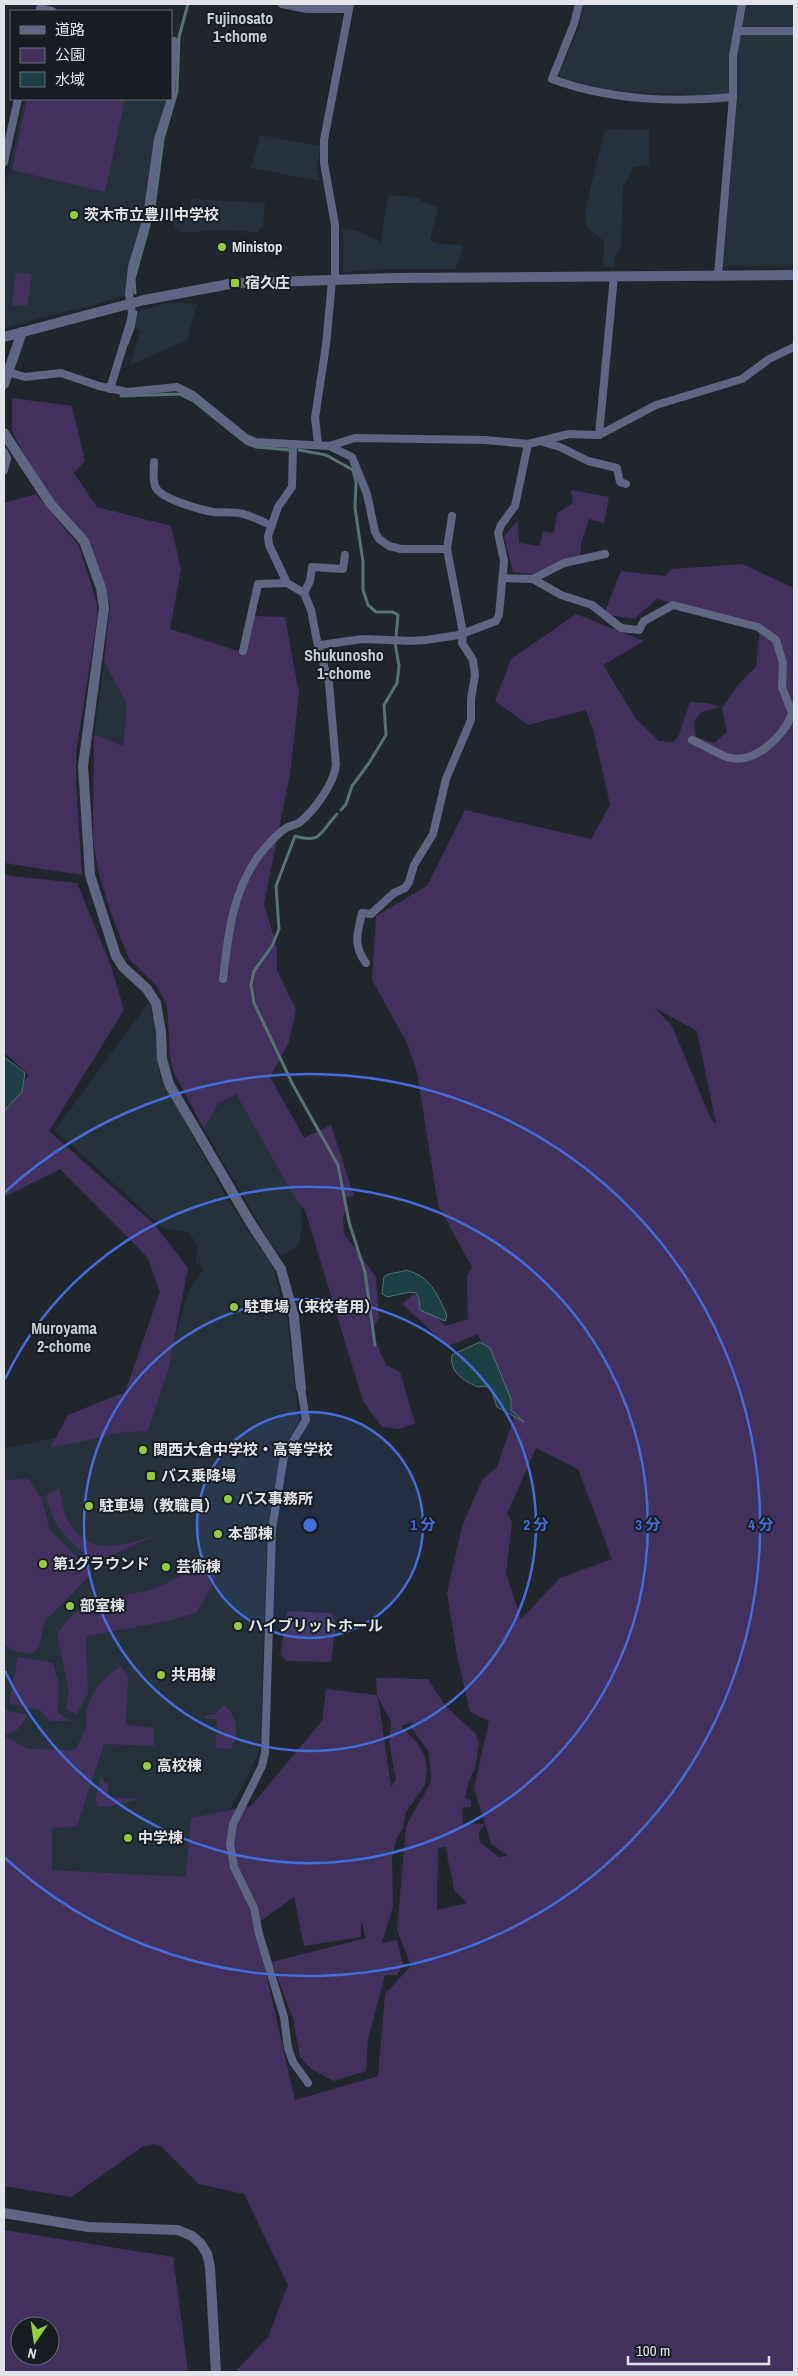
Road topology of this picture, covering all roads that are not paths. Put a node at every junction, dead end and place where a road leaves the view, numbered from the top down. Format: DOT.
graph roads {
  1 [pos="282,4"];
  2 [pos="579,4"];
  3 [pos="742,4"];
  4 [pos="350,6"];
  5 [pos="739,31"];
  6 [pos="794,31"];
  7 [pos="174,41"];
  8 [pos="172,78"];
  9 [pos="732,97"];
  10 [pos="18,100"];
  11 [pos="170,100"];
  12 [pos="4,162"];
  13 [pos="718,275"];
  14 [pos="794,275"];
  15 [pos="614,276"];
  16 [pos="333,281"];
  17 [pos="131,303"];
  18 [pos="22,332"];
  19 [pos="4,337"];
  20 [pos="794,347"];
  21 [pos="8,372"];
  22 [pos="4,384"];
  23 [pos="110,389"];
  24 [pos="4,434"];
  25 [pos="599,435"];
  26 [pos="542,441"];
  27 [pos="293,444"];
  28 [pos="318,444"];
  29 [pos="528,444"];
  30 [pos="329,446"];
  31 [pos="4,452"];
  32 [pos="154,462"];
  33 [pos="4,470"];
  34 [pos="626,484"];
  35 [pos="452,516"];
  36 [pos="272,526"];
  37 [pos="447,548"];
  38 [pos="604,554"];
  39 [pos="345,555"];
  40 [pos="503,578"];
  41 [pos="534,580"];
  42 [pos="287,583"];
  43 [pos="304,593"];
  44 [pos="463,633"];
  45 [pos="320,645"];
  46 [pos="242,651"];
  47 [pos="692,740"];
  48 [pos="366,963"];
  49 [pos="223,979"];
  50 [pos="301,1388"];
  51 [pos="308,2083"];
  52 [pos="4,2213"];
  53 [pos="216,2372"];
  1 -- 4 [label="street"];
  2 -- 9 [label="street"];
  3 -- 5 [label="street"];
  4 -- 16 [label="street"];
  5 -- 6 [label="street"];
  5 -- 9 [label="street"];
  7 -- 8 [label="street"];
  9 -- 13 [label="street"];
  10 -- 12 [label="street"];
  11 -- 17 [label="street"];
  13 -- 14 [label="street"];
  13 -- 15 [label="street"];
  15 -- 16 [label="street"];
  15 -- 25 [label="street"];
  16 -- 17 [label="street"];
  16 -- 28 [label="street"];
  17 -- 18 [label="street"];
  17 -- 23 [label="street"];
  18 -- 19 [label="street"];
  18 -- 21 [label="street"];
  20 -- 25 [label="street"];
  21 -- 22 [label="street"];
  21 -- 23 [label="street"];
  23 -- 27 [label="street"];
  24 -- 50 [label="street"];
  25 -- 26 [label="street"];
  26 -- 29 [label="street"];
  26 -- 34 [label="street"];
  27 -- 28 [label="street"];
  27 -- 36 [label="street"];
  28 -- 30 [label="street"];
  29 -- 30 [label="street"];
  29 -- 40 [label="street"];
  30 -- 37 [label="street"];
  31 -- 33 [label="street"];
  32 -- 36 [label="street"];
  35 -- 37 [label="street"];
  36 -- 42 [label="street"];
  37 -- 44 [label="street"];
  38 -- 41 [label="street"];
  39 -- 43 [label="street"];
  40 -- 41 [label="street"];
  40 -- 44 [label="street"];
  41 -- 47 [label="street"];
  42 -- 43 [label="street"];
  42 -- 46 [label="street"];
  43 -- 45 [label="street"];
  44 -- 45 [label="street"];
  44 -- 48 [label="street"];
  45 -- 49 [label="street"];
  50 -- 51 [label="street"];
  52 -- 53 [label="street"];
}
